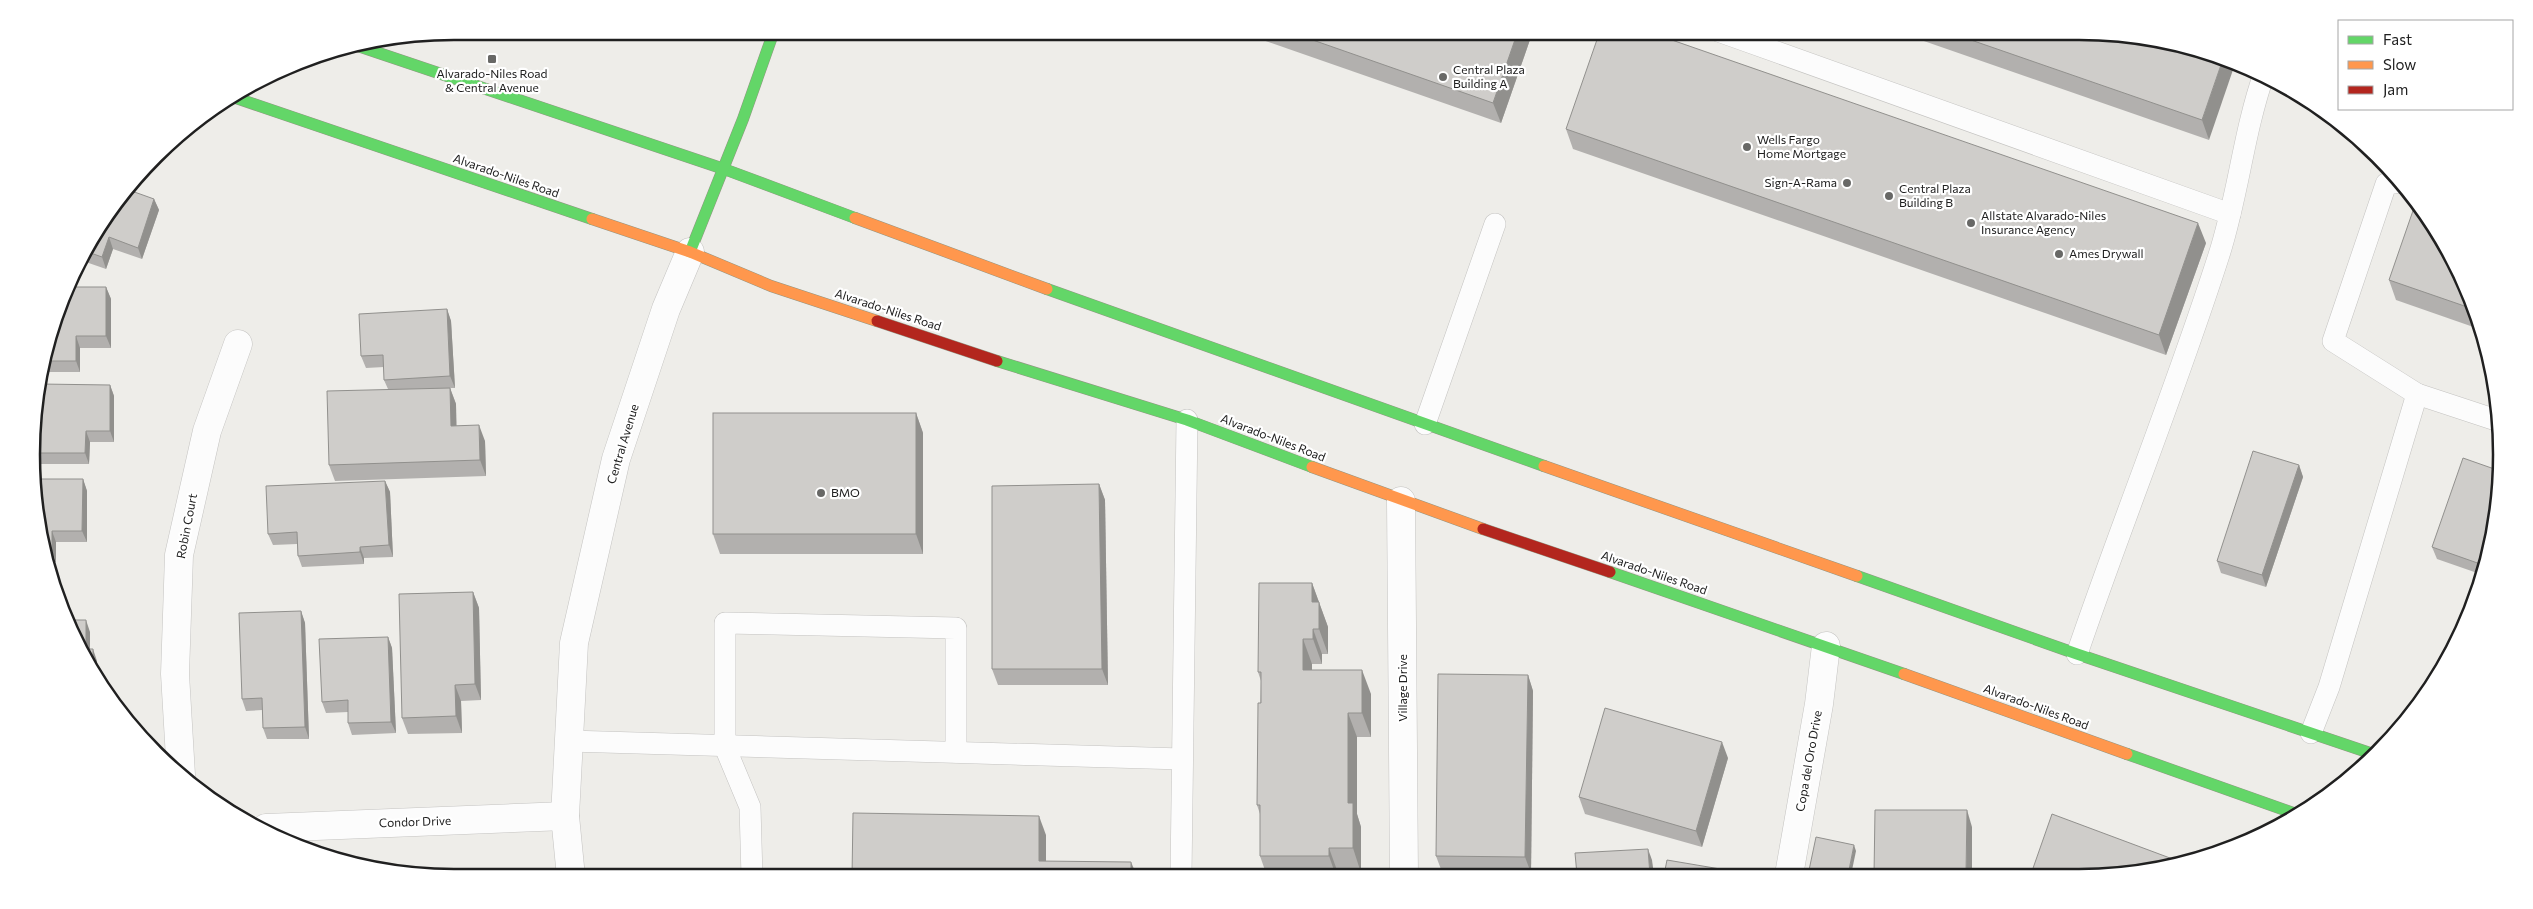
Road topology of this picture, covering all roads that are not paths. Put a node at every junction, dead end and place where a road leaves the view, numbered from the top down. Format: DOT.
graph roads {
  1 [pos="771,40"];
  2 [pos="1743,40"];
  3 [pos="368,49"];
  4 [pos="2261,83"];
  5 [pos="241,100"];
  6 [pos="724,169"];
  7 [pos="2392,183"];
  8 [pos="2230,214"];
  9 [pos="1495,224"];
  10 [pos="690,252"];
  11 [pos="238,344"];
  12 [pos="2417,394"];
  13 [pos="2491,418"];
  14 [pos="1187,420"];
  15 [pos="1425,424"];
  16 [pos="1401,501"];
  17 [pos="1826,646"];
  18 [pos="2077,654"];
  19 [pos="2311,733"];
  20 [pos="569,742"];
  21 [pos="725,747"];
  22 [pos="956,752"];
  23 [pos="2367,752"];
  24 [pos="1182,759"];
  25 [pos="180,765"];
  26 [pos="2289,811"];
  27 [pos="565,816"];
  28 [pos="275,828"];
  29 [pos="569,869"];
  30 [pos="752,869"];
  31 [pos="1180,869"];
  32 [pos="1404,869"];
  33 [pos="1790,869"];
  1 -- 6 [label="main road, Central Avenue"];
  2 -- 8 [label="lane"];
  3 -- 6 [label="main road"];
  4 -- 8 [label="lane"];
  5 -- 10 [label="main road, Alvarado-Niles Road"];
  6 -- 10 [label="main road, Central Avenue"];
  6 -- 15 [label="main road"];
  7 -- 12 [label="lane"];
  8 -- 18 [label="lane"];
  9 -- 15 [label="lane"];
  10 -- 14 [label="main road, Alvarado-Niles Road"];
  10 -- 20 [label="street, Central Avenue"];
  11 -- 25 [label="street, Robin Court"];
  12 -- 13 [label="lane"];
  12 -- 19 [label="lane"];
  14 -- 16 [label="main road, Alvarado-Niles Road"];
  14 -- 24 [label="lane"];
  15 -- 18 [label="main road"];
  16 -- 17 [label="main road, Alvarado-Niles Road"];
  16 -- 32 [label="street, Village Drive"];
  17 -- 26 [label="main road, Alvarado-Niles Road"];
  17 -- 33 [label="street, Copa del Oro Drive"];
  18 -- 19 [label="main road"];
  19 -- 23 [label="main road"];
  20 -- 21 [label="lane"];
  20 -- 27 [label="street, Central Avenue"];
  21 -- 22 [label="lane"];
  21 -- 22 [label="lane"];
  21 -- 30 [label="lane"];
  22 -- 24 [label="lane"];
  24 -- 31 [label="lane"];
  27 -- 28 [label="street, Condor Drive"];
  27 -- 29 [label="street, Central Avenue"];
}
